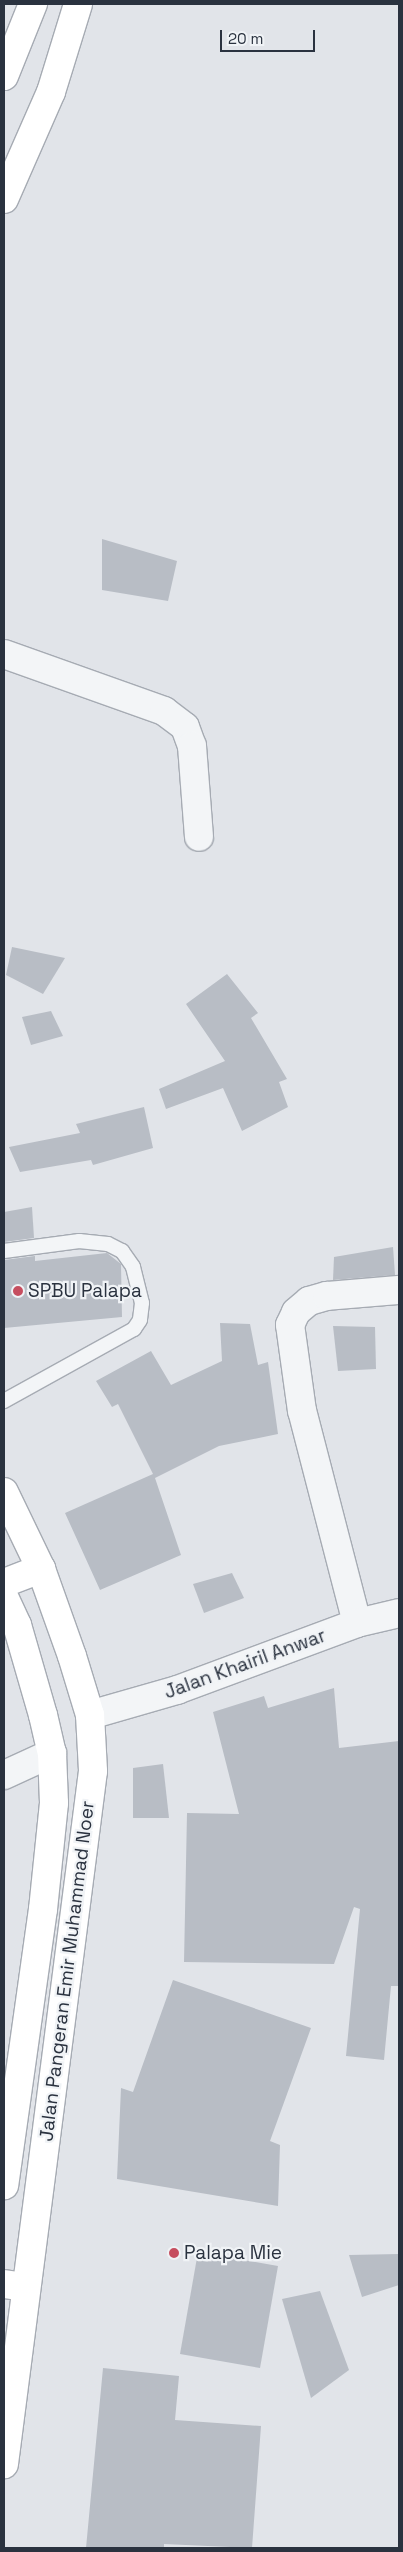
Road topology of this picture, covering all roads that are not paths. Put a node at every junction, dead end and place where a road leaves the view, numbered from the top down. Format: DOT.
graph roads {
  1 [pos="33,4"];
  2 [pos="78,4"];
  3 [pos="4,76"];
  4 [pos="7,185"];
  5 [pos="4,654"];
  6 [pos="199,837"];
  7 [pos="4,1251"];
  8 [pos="399,1290"];
  9 [pos="4,1401"];
  10 [pos="4,1492"];
  11 [pos="41,1569"];
  12 [pos="4,1582"];
  13 [pos="4,1597"];
  14 [pos="399,1612"];
  15 [pos="357,1623"];
  16 [pos="90,1716"];
  17 [pos="52,1753"];
  18 [pos="4,1775"];
  19 [pos="43,1909"];
  20 [pos="74,1914"];
  21 [pos="4,2185"];
  22 [pos="15,2286"];
  23 [pos="4,2464"];
  1 -- 3 [label="main road"];
  2 -- 4 [label="main road"];
  5 -- 6 [label="street"];
  7 -- 9 [label="lane"];
  8 -- 15 [label="street"];
  10 -- 11 [label="main road, Jalan Pangeran Emir Muhammad Noer"];
  11 -- 12 [label="main road"];
  11 -- 16 [label="main road, Jalan Pangeran Emir Muhammad Noer"];
  13 -- 17 [label="main road, Jalan Pangeran Emir Muhammad Noer"];
  14 -- 15 [label="street, Jalan Khairil Anwar"];
  15 -- 16 [label="street, Jalan Khairil Anwar"];
  16 -- 20 [label="main road, Jalan Pangeran Emir Muhammad Noer"];
  17 -- 18 [label="street"];
  17 -- 19 [label="main road, Jalan Pangeran Emir Muhammad Noer"];
  19 -- 20 [label="main road"];
  19 -- 21 [label="main road, Jalan Pangeran Emir Muhammad Noer"];
  20 -- 22 [label="main road, Jalan Pangeran Emir Muhammad Noer"];
  22 -- 23 [label="main road, Jalan Pangeran Emir Muhammad Noer"];
}
